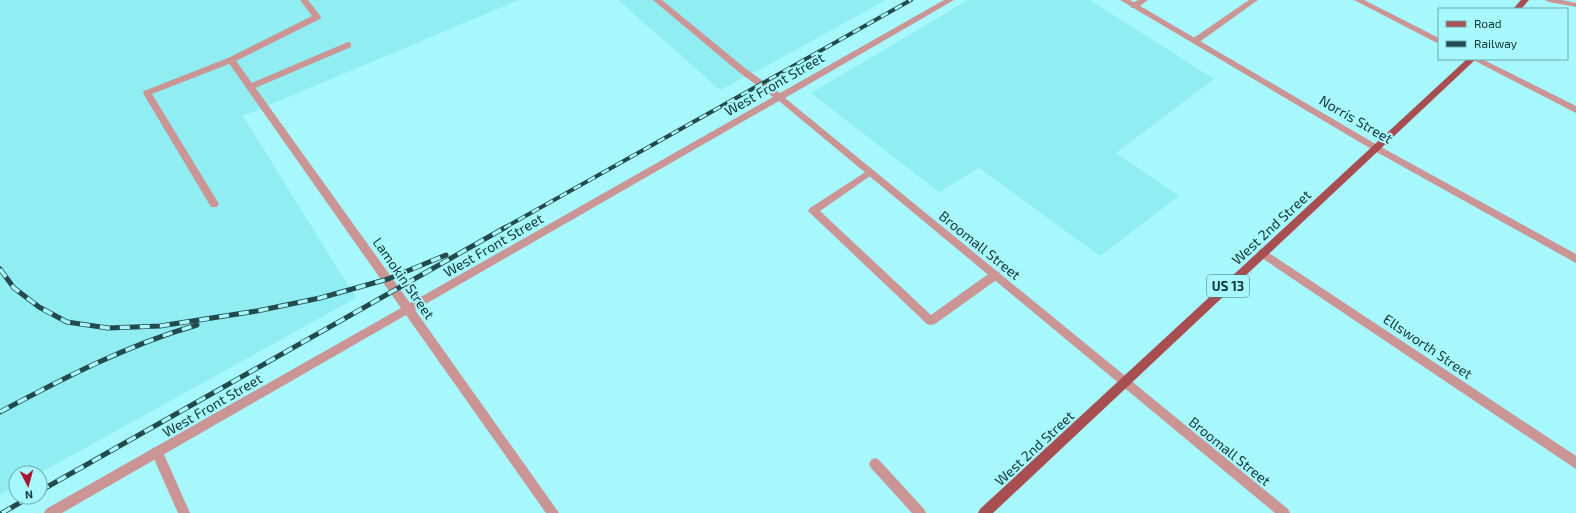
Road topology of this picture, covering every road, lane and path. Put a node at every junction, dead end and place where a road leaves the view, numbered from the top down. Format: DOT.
graph roads {
  1 [pos="304,0"];
  2 [pos="657,0"];
  3 [pos="950,0"];
  4 [pos="1124,0"];
  5 [pos="1144,0"];
  6 [pos="1254,0"];
  7 [pos="1358,0"];
  8 [pos="1524,0"];
  9 [pos="1549,0"];
  10 [pos="1576,5"];
  11 [pos="1134,6"];
  12 [pos="1517,8"];
  13 [pos="1438,40"];
  14 [pos="1195,41"];
  15 [pos="348,45"];
  16 [pos="232,60"];
  17 [pos="1472,60"];
  18 [pos="1475,60"];
  19 [pos="250,87"];
  20 [pos="779,97"];
  21 [pos="1576,110"];
  22 [pos="1376,148"];
  23 [pos="870,172"];
  24 [pos="214,204"];
  25 [pos="1263,253"];
  26 [pos="1576,259"];
  27 [pos="995,275"];
  28 [pos="409,310"];
  29 [pos="1125,382"];
  30 [pos="157,452"];
  31 [pos="1576,463"];
  32 [pos="875,464"];
  33 [pos="50,513"];
  34 [pos="184,513"];
  35 [pos="553,513"];
  36 [pos="920,513"];
  37 [pos="984,513"];
  38 [pos="1284,513"];
  1 -- 16 [label="street"];
  2 -- 20 [label="street, Broomall Street"];
  3 -- 20 [label="street, West Front Street"];
  4 -- 11 [label="street, Norris Street"];
  5 -- 11 [label="street"];
  6 -- 14 [label="street"];
  7 -- 13 [label="street"];
  8 -- 12 [label="main road"];
  9 -- 10 [label="street"];
  11 -- 14 [label="street, Norris Street"];
  14 -- 22 [label="street, Norris Street"];
  15 -- 19 [label="street"];
  16 -- 19 [label="street, Lamokin Street"];
  16 -- 24 [label="street"];
  17 -- 22 [label="main road, West 2nd Street / US 13"];
  18 -- 21 [label="street"];
  19 -- 28 [label="street, Lamokin Street"];
  20 -- 23 [label="street, Broomall Street"];
  20 -- 28 [label="street, West Front Street"];
  22 -- 25 [label="main road, West 2nd Street / US 13"];
  22 -- 26 [label="street, Norris Street"];
  23 -- 27 [label="street, Broomall Street"];
  23 -- 27 [label="street"];
  25 -- 29 [label="main road, West 2nd Street / US 13"];
  25 -- 31 [label="street, Ellsworth Street"];
  27 -- 29 [label="street, Broomall Street"];
  28 -- 30 [label="street, West Front Street"];
  28 -- 35 [label="street, Lamokin Street"];
  29 -- 37 [label="main road, West 2nd Street / US 13"];
  29 -- 38 [label="street, Broomall Street"];
  30 -- 33 [label="street, West Front Street"];
  30 -- 34 [label="street"];
  32 -- 36 [label="street"];
}
